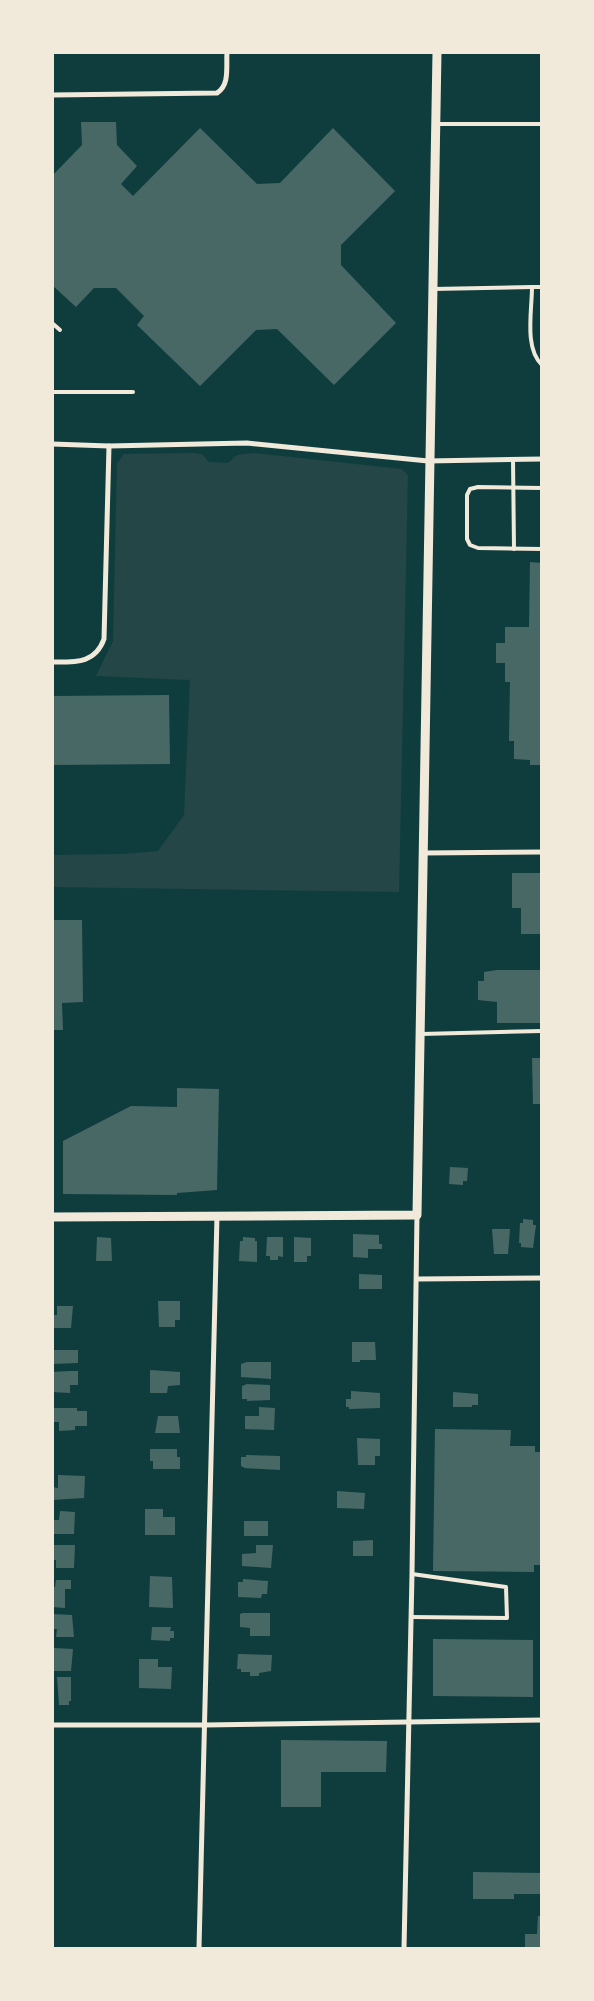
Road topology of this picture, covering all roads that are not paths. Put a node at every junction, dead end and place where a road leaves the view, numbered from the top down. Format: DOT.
graph roads {
  1 [pos="227,52"];
  2 [pos="437,52"];
  3 [pos="52,95"];
  4 [pos="436,124"];
  5 [pos="542,124"];
  6 [pos="532,287"];
  7 [pos="542,287"];
  8 [pos="433,289"];
  9 [pos="52,323"];
  10 [pos="60,330"];
  11 [pos="542,365"];
  12 [pos="52,392"];
  13 [pos="133,392"];
  14 [pos="52,444"];
  15 [pos="109,446"];
  16 [pos="513,459"];
  17 [pos="542,459"];
  18 [pos="428,461"];
  19 [pos="514,488"];
  20 [pos="542,488"];
  21 [pos="514,549"];
  22 [pos="542,549"];
  23 [pos="52,662"];
  24 [pos="542,852"];
  25 [pos="423,853"];
  26 [pos="542,1031"];
  27 [pos="421,1034"];
  28 [pos="417,1215"];
  29 [pos="217,1216"];
  30 [pos="52,1217"];
  31 [pos="542,1278"];
  32 [pos="417,1279"];
  33 [pos="412,1574"];
  34 [pos="411,1617"];
  35 [pos="542,1720"];
  36 [pos="409,1722"];
  37 [pos="52,1725"];
  38 [pos="205,1725"];
  39 [pos="199,1948"];
  40 [pos="404,1948"];
  1 -- 3 [label="street"];
  2 -- 4 [label="street"];
  4 -- 5 [label="lane"];
  4 -- 8 [label="street"];
  6 -- 7 [label="lane"];
  6 -- 8 [label="lane"];
  6 -- 11 [label="lane"];
  8 -- 18 [label="street"];
  9 -- 10 [label="lane"];
  12 -- 13 [label="lane"];
  14 -- 15 [label="street"];
  15 -- 18 [label="street"];
  15 -- 23 [label="street"];
  16 -- 17 [label="street"];
  16 -- 18 [label="street"];
  16 -- 19 [label="lane"];
  18 -- 25 [label="street"];
  19 -- 20 [label="lane"];
  19 -- 21 [label="lane"];
  19 -- 21 [label="lane"];
  21 -- 22 [label="lane"];
  24 -- 25 [label="street"];
  25 -- 27 [label="street"];
  26 -- 27 [label="lane"];
  27 -- 28 [label="street"];
  28 -- 29 [label="street"];
  28 -- 32 [label="street"];
  29 -- 30 [label="street"];
  29 -- 38 [label="street"];
  31 -- 32 [label="street"];
  32 -- 33 [label="street"];
  33 -- 34 [label="street"];
  33 -- 34 [label="lane"];
  34 -- 36 [label="street"];
  35 -- 36 [label="street"];
  36 -- 38 [label="street"];
  36 -- 40 [label="street"];
  37 -- 38 [label="street"];
  38 -- 39 [label="street"];
}
